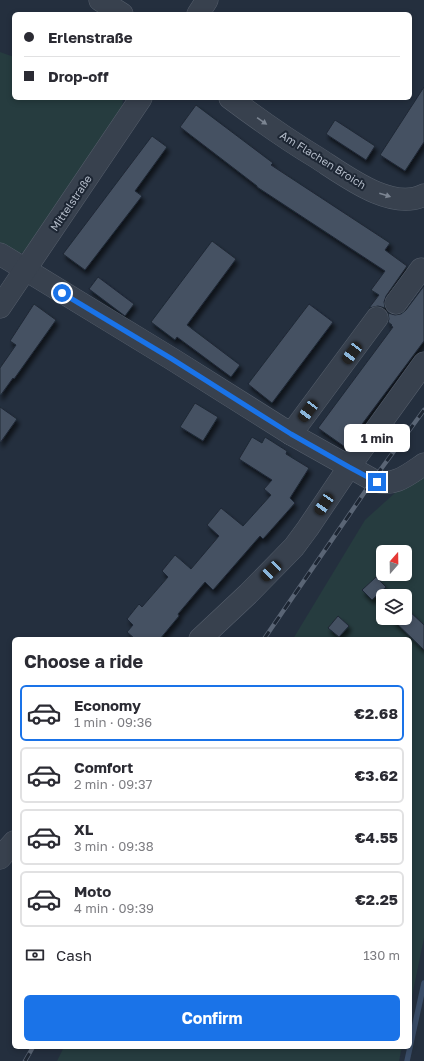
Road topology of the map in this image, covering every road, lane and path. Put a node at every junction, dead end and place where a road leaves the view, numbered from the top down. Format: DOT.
graph roads {
  1 [pos="100,0"];
  2 [pos="207,0"];
  3 [pos="119,12"];
  4 [pos="199,12"];
  5 [pos="140,100"];
  6 [pos="233,100"];
  7 [pos="424,194"];
  8 [pos="0,254"];
  9 [pos="26,271"];
  10 [pos="424,272"];
  11 [pos="396,303"];
  12 [pos="0,307"];
  13 [pos="377,318"];
  14 [pos="424,363"];
  15 [pos="291,434"];
  16 [pos="424,464"];
  17 [pos="349,467"];
  18 [pos="202,637"];
  19 [pos="12,844"];
  20 [pos="0,858"];
  1 -- 3 [label="street"];
  2 -- 4 [label="street"];
  5 -- 9 [label="street, Mittelstraße"];
  6 -- 7 [label="street, Am Flachen Broich, one-way"];
  8 -- 9 [label="street"];
  9 -- 12 [label="street, Mittelstraße"];
  9 -- 15 [label="street"];
  10 -- 11 [label="street"];
  13 -- 15 [label="street"];
  14 -- 17 [label="street"];
  15 -- 17 [label="street"];
  16 -- 17 [label="street"];
  17 -- 18 [label="street"];
  19 -- 20 [label="street"];
}
